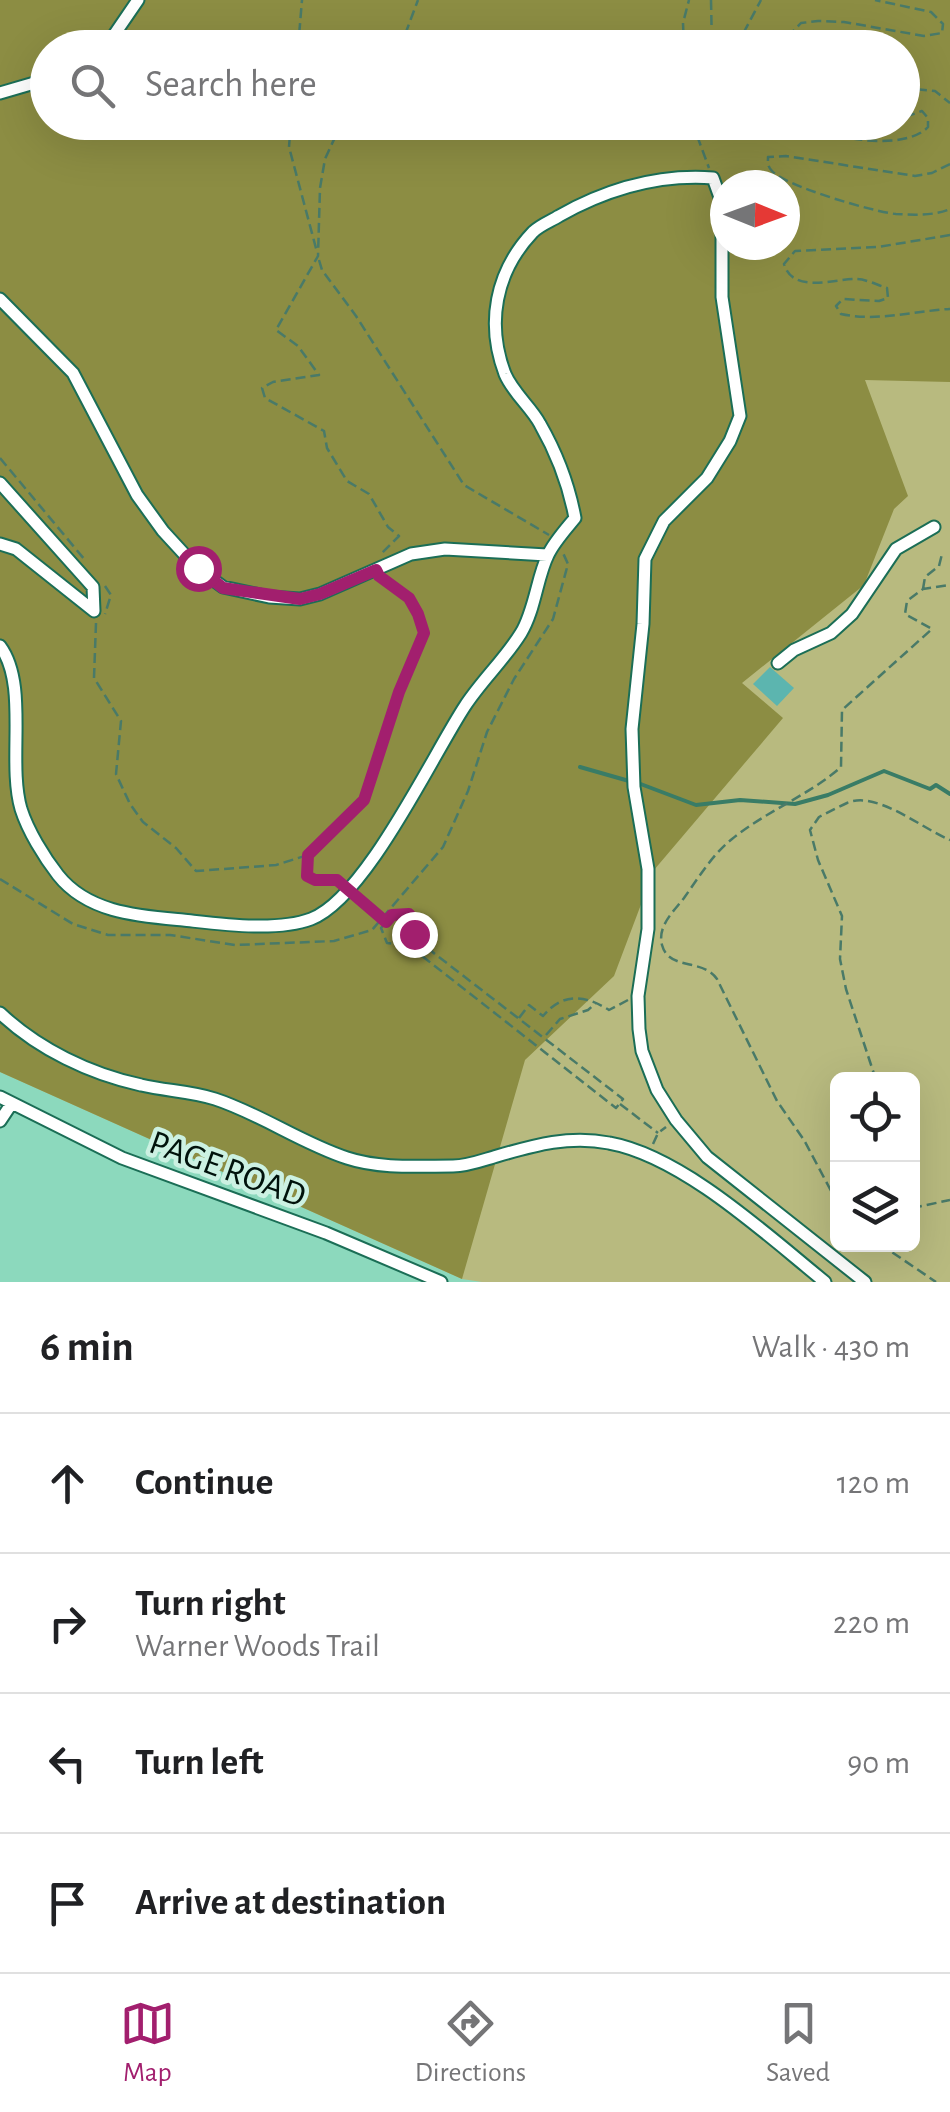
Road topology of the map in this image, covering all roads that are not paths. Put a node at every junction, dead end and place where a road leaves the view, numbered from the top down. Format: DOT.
graph roads {
  1 [pos="138,0"];
  2 [pos="117,30"];
  3 [pos="30,84"];
  4 [pos="0,94"];
  5 [pos="0,299"];
  6 [pos="0,483"];
  7 [pos="934,527"];
  8 [pos="0,544"];
  9 [pos="548,555"];
  10 [pos="0,646"];
  11 [pos="778,663"];
  12 [pos="0,1014"];
  13 [pos="6,1100"];
  14 [pos="0,1121"];
  15 [pos="707,1158"];
  16 [pos="691,1179"];
  17 [pos="441,1282"];
  18 [pos="824,1282"];
  19 [pos="864,1282"];
  1 -- 2 [label="street"];
  3 -- 4 [label="street"];
  5 -- 9 [label="street"];
  6 -- 8 [label="street"];
  7 -- 11 [label="street"];
  9 -- 10 [label="street"];
  9 -- 15 [label="street"];
  12 -- 16 [label="street"];
  13 -- 14 [label="street"];
  13 -- 17 [label="street, PAGE ROAD"];
  15 -- 16 [label="street"];
  15 -- 19 [label="street"];
  16 -- 18 [label="street"];
}
